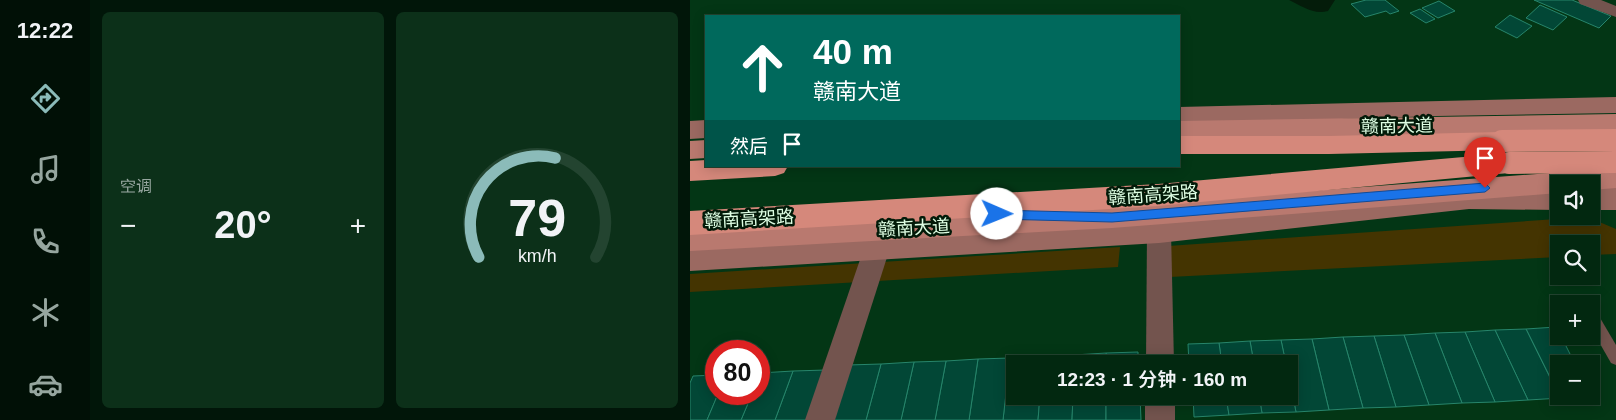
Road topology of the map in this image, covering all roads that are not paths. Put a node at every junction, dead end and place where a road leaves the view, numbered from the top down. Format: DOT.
graph roads {
  1 [pos="1586,0"];
  2 [pos="1616,12"];
  3 [pos="1180,116"];
  4 [pos="1612,122"];
  5 [pos="1530,124"];
  6 [pos="1316,128"];
  7 [pos="690,130"];
  8 [pos="705,130"];
  9 [pos="1180,130"];
  10 [pos="1180,144"];
  11 [pos="1180,144"];
  12 [pos="705,149"];
  13 [pos="690,150"];
  14 [pos="1506,152"];
  15 [pos="1616,162"];
  16 [pos="758,167"];
  17 [pos="690,171"];
  18 [pos="1554,175"];
  19 [pos="1616,178"];
  20 [pos="1600,181"];
  21 [pos="1550,191"];
  22 [pos="1550,191"];
  23 [pos="1600,199"];
  24 [pos="1616,199"];
  25 [pos="882,211"];
  26 [pos="1112,217"];
  27 [pos="690,222"];
  28 [pos="1159,231"];
  29 [pos="690,239"];
  30 [pos="876,248"];
  31 [pos="690,258"];
  32 [pos="1600,330"];
  33 [pos="1160,355"];
  34 [pos="1616,358"];
  35 [pos="1160,405"];
  36 [pos="820,420"];
  37 [pos="1160,420"];
  1 -- 2 [label="street"];
  3 -- 4 [label="street"];
  4 -- 5 [label="main road, 赣南大道"];
  4 -- 14 [label="highway, 赣南高架路, bridge"];
  5 -- 6 [label="main road, 赣南大道"];
  5 -- 18 [label="main road"];
  6 -- 9 [label="main road, 赣南大道"];
  6 -- 11 [label="highway"];
  7 -- 8 [label="street"];
  10 -- 14 [label="highway, 赣南高架路"];
  12 -- 13 [label="main road"];
  14 -- 15 [label="highway, 赣南高架路, bridge"];
  14 -- 25 [label="highway, 赣南高架路"];
  16 -- 17 [label="highway"];
  19 -- 20 [label="main road, 赣南大道"];
  21 -- 26 [label="main road, 赣南大道"];
  22 -- 28 [label="street"];
  23 -- 24 [label="street"];
  25 -- 26 [label="highway"];
  25 -- 27 [label="highway, 赣南高架路"];
  26 -- 29 [label="main road, 赣南大道"];
  28 -- 30 [label="street"];
  28 -- 33 [label="street"];
  30 -- 31 [label="street"];
  30 -- 36 [label="street"];
  32 -- 34 [label="lane"];
  35 -- 37 [label="street"];
}
